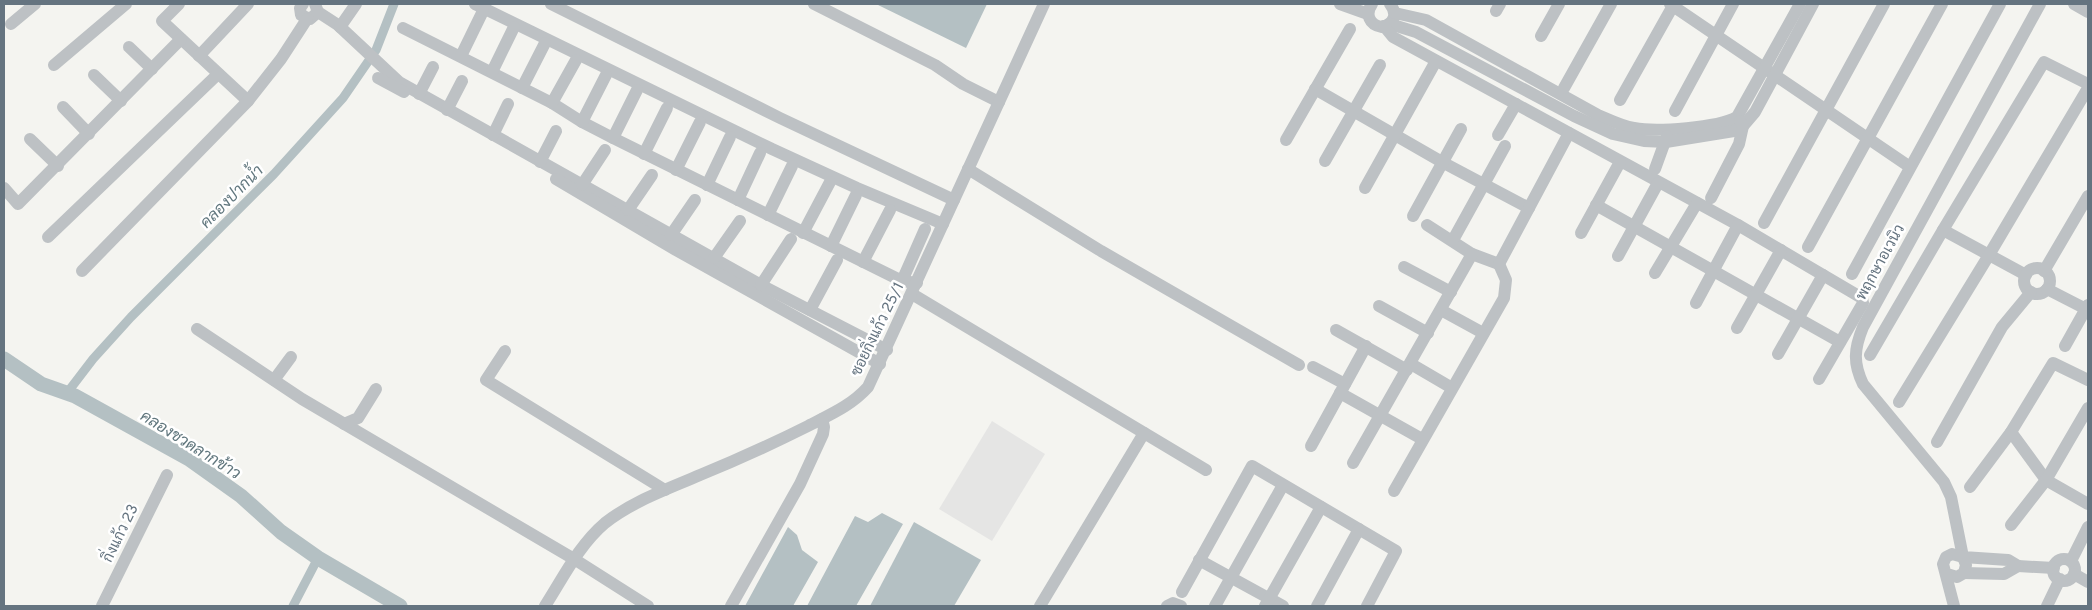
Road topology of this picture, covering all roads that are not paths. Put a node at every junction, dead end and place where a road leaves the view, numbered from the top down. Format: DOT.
graph roads {
  1 [pos="35,4"];
  2 [pos="126,4"];
  3 [pos="178,4"];
  4 [pos="248,4"];
  5 [pos="303,4"];
  6 [pos="356,4"];
  7 [pos="551,4"];
  8 [pos="814,4"];
  9 [pos="1042,4"];
  10 [pos="1340,4"];
  11 [pos="1559,4"];
  12 [pos="1611,4"];
  13 [pos="1672,4"];
  14 [pos="1733,4"];
  15 [pos="1800,4"];
  16 [pos="1813,4"];
  17 [pos="1884,4"];
  18 [pos="1942,4"];
  19 [pos="2000,4"];
  20 [pos="2040,4"];
  21 [pos="2074,4"];
  22 [pos="479,7"];
  23 [pos="1370,9"];
  24 [pos="313,12"];
  25 [pos="2088,12"];
  26 [pos="1390,17"];
  27 [pos="11,24"];
  28 [pos="339,26"];
  29 [pos="514,27"];
  30 [pos="403,28"];
  31 [pos="1350,29"];
  32 [pos="1446,32"];
  33 [pos="1541,36"];
  34 [pos="1716,36"];
  35 [pos="181,39"];
  36 [pos="544,43"];
  37 [pos="1439,44"];
  38 [pos="129,47"];
  39 [pos="199,56"];
  40 [pos="460,56"];
  41 [pos="576,60"];
  42 [pos="1436,61"];
  43 [pos="54,65"];
  44 [pos="1380,65"];
  45 [pos="433,67"];
  46 [pos="1763,68"];
  47 [pos="152,69"];
  48 [pos="492,72"];
  49 [pos="218,74"];
  50 [pos="94,75"];
  51 [pos="606,75"];
  52 [pos="1775,76"];
  53 [pos="378,78"];
  54 [pos="462,81"];
  55 [pos="2088,86"];
  56 [pos="522,88"];
  57 [pos="1564,88"];
  58 [pos="1315,89"];
  59 [pos="637,90"];
  60 [pos="420,94"];
  61 [pos="1546,94"];
  62 [pos="1620,100"];
  63 [pos="121,101"];
  64 [pos="248,101"];
  65 [pos="999,102"];
  66 [pos="552,103"];
  67 [pos="508,104"];
  68 [pos="1516,104"];
  69 [pos="63,107"];
  70 [pos="667,108"];
  71 [pos="447,110"];
  72 [pos="1826,110"];
  73 [pos="1353,111"];
  74 [pos="1675,111"];
  75 [pos="1740,121"];
  76 [pos="582,122"];
  77 [pos="700,122"];
  78 [pos="1461,128"];
  79 [pos="556,131"];
  80 [pos="1569,133"];
  81 [pos="89,134"];
  82 [pos="493,134"];
  83 [pos="1395,135"];
  84 [pos="1667,136"];
  85 [pos="730,137"];
  86 [pos="612,138"];
  87 [pos="1867,138"];
  88 [pos="30,139"];
  89 [pos="1286,140"];
  90 [pos="605,150"];
  91 [pos="760,153"];
  92 [pos="644,154"];
  93 [pos="1325,161"];
  94 [pos="540,162"];
  95 [pos="1442,162"];
  96 [pos="1620,162"];
  97 [pos="58,166"];
  98 [pos="792,166"];
  99 [pos="1910,167"];
  100 [pos="968,169"];
  101 [pos="1655,169"];
  102 [pos="676,170"];
  103 [pos="652,175"];
  104 [pos="830,182"];
  105 [pos="1658,183"];
  106 [pos="1484,184"];
  107 [pos="582,185"];
  108 [pos="707,185"];
  109 [pos="4,188"];
  110 [pos="1365,188"];
  111 [pos="856,195"];
  112 [pos="2088,196"];
  113 [pos="1711,198"];
  114 [pos="695,200"];
  115 [pos="738,200"];
  116 [pos="954,200"];
  117 [pos="1697,203"];
  118 [pos="1596,206"];
  119 [pos="1529,208"];
  120 [pos="628,210"];
  121 [pos="890,210"];
  122 [pos="768,215"];
  123 [pos="1413,216"];
  124 [pos="740,221"];
  125 [pos="943,224"];
  126 [pos="1764,224"];
  127 [pos="1427,225"];
  128 [pos="1738,225"];
  129 [pos="1634,227"];
  130 [pos="925,229"];
  131 [pos="1942,230"];
  132 [pos="803,233"];
  133 [pos="1581,233"];
  134 [pos="671,234"];
  135 [pos="48,237"];
  136 [pos="791,239"];
  137 [pos="1453,240"];
  138 [pos="831,246"];
  139 [pos="1808,247"];
  140 [pos="1671,248"];
  141 [pos="1781,250"];
  142 [pos="1472,254"];
  143 [pos="1989,255"];
  144 [pos="1618,256"];
  145 [pos="714,258"];
  146 [pos="837,260"];
  147 [pos="863,262"];
  148 [pos="1499,264"];
  149 [pos="1404,267"];
  150 [pos="82,271"];
  151 [pos="2044,271"];
  152 [pos="1713,272"];
  153 [pos="1655,273"];
  154 [pos="1852,274"];
  155 [pos="1823,275"];
  156 [pos="2026,275"];
  157 [pos="902,281"];
  158 [pos="761,284"];
  159 [pos="914,289"];
  160 [pos="2047,289"];
  161 [pos="1451,292"];
  162 [pos="2032,292"];
  163 [pos="1756,295"];
  164 [pos="1696,303"];
  165 [pos="1379,306"];
  166 [pos="2087,307"];
  167 [pos="810,310"];
  168 [pos="1441,310"];
  169 [pos="1799,319"];
  170 [pos="1737,328"];
  171 [pos="197,329"];
  172 [pos="1336,330"];
  173 [pos="1428,333"];
  174 [pos="1483,333"];
  175 [pos="1840,342"];
  176 [pos="1366,346"];
  177 [pos="2065,346"];
  178 [pos="886,350"];
  179 [pos="505,351"];
  180 [pos="1778,354"];
  181 [pos="1870,354"];
  182 [pos="291,357"];
  183 [pos="880,364"];
  184 [pos="1299,365"];
  185 [pos="1313,367"];
  186 [pos="1409,367"];
  187 [pos="1819,378"];
  188 [pos="274,380"];
  189 [pos="2088,380"];
  190 [pos="1342,388"];
  191 [pos="1452,388"];
  192 [pos="376,389"];
  193 [pos="1899,402"];
  194 [pos="2088,408"];
  195 [pos="1381,416"];
  196 [pos="822,419"];
  197 [pos="344,424"];
  198 [pos="2011,432"];
  199 [pos="1144,433"];
  200 [pos="1422,440"];
  201 [pos="1937,442"];
  202 [pos="1311,446"];
  203 [pos="1353,463"];
  204 [pos="1206,470"];
  205 [pos="167,475"];
  206 [pos="2046,480"];
  207 [pos="1283,485"];
  208 [pos="1970,487"];
  209 [pos="665,490"];
  210 [pos="1394,491"];
  211 [pos="2088,504"];
  212 [pos="1321,507"];
  213 [pos="2011,525"];
  214 [pos="2088,527"];
  215 [pos="1359,529"];
  216 [pos="1958,531"];
  217 [pos="1949,555"];
  218 [pos="1963,557"];
  219 [pos="574,559"];
  220 [pos="1199,560"];
  221 [pos="2071,561"];
  222 [pos="2018,566"];
  223 [pos="2054,568"];
  224 [pos="1946,574"];
  225 [pos="1962,574"];
  226 [pos="2074,574"];
  227 [pos="1230,577"];
  228 [pos="2060,580"];
  229 [pos="2088,582"];
  230 [pos="1182,592"];
  231 [pos="1267,602"];
  232 [pos="1953,602"];
  233 [pos="102,606"];
  234 [pos="545,606"];
  235 [pos="648,606"];
  236 [pos="732,606"];
  237 [pos="1040,606"];
  238 [pos="1167,606"];
  239 [pos="1181,606"];
  240 [pos="1215,606"];
  241 [pos="1284,606"];
  242 [pos="1317,606"];
  243 [pos="1367,606"];
  244 [pos="2047,606"];
  1 -- 27 [label="street"];
  2 -- 43 [label="street"];
  3 -- 35 [label="street"];
  4 -- 39 [label="street"];
  5 -- 24 [label="street"];
  6 -- 28 [label="street"];
  7 -- 116 [label="street"];
  8 -- 65 [label="street"];
  9 -- 65 [label="street, ซอยกิ่งแก้ว 25/1"];
  10 -- 23 [label="street"];
  11 -- 33 [label="street"];
  12 -- 57 [label="street"];
  13 -- 34 [label="street"];
  13 -- 62 [label="street"];
  14 -- 34 [label="street"];
  15 -- 46 [label="street"];
  16 -- 52 [label="street"];
  17 -- 72 [label="street"];
  18 -- 87 [label="street"];
  19 -- 99 [label="street"];
  20 -- 216 [label="street, พฤกษาอเวนิว"];
  21 -- 25 [label="street"];
  22 -- 40 [label="street"];
  22 -- 125 [label="street"];
  23 -- 26 [label="street"];
  24 -- 28 [label="street"];
  24 -- 64 [label="street"];
  26 -- 32 [label="street"];
  26 -- 37 [label="street"];
  26 -- 42 [label="street"];
  28 -- 60 [label="street"];
  29 -- 48 [label="street"];
  30 -- 40 [label="street"];
  31 -- 58 [label="street"];
  32 -- 37 [label="street"];
  32 -- 61 [label="street"];
  34 -- 46 [label="street"];
  34 -- 74 [label="street"];
  35 -- 39 [label="street"];
  35 -- 47 [label="street"];
  36 -- 56 [label="street"];
  37 -- 61 [label="street"];
  38 -- 47 [label="street"];
  39 -- 49 [label="street"];
  40 -- 48 [label="street"];
  41 -- 66 [label="street"];
  42 -- 68 [label="street"];
  42 -- 83 [label="street"];
  44 -- 73 [label="street"];
  45 -- 60 [label="street"];
  46 -- 52 [label="street"];
  46 -- 75 [label="street"];
  47 -- 63 [label="street"];
  48 -- 56 [label="street"];
  49 -- 64 [label="street"];
  49 -- 135 [label="street"];
  50 -- 63 [label="street"];
  51 -- 76 [label="street"];
  52 -- 72 [label="street"];
  52 -- 75 [label="street"];
  53 -- 183 [label="street"];
  54 -- 71 [label="street"];
  55 -- 131 [label="street"];
  55 -- 143 [label="street"];
  56 -- 66 [label="street"];
  58 -- 73 [label="street"];
  58 -- 89 [label="street"];
  59 -- 86 [label="street"];
  60 -- 71 [label="street"];
  61 -- 84 [label="street"];
  63 -- 81 [label="street"];
  64 -- 150 [label="street"];
  65 -- 100 [label="street, ซอยกิ่งแก้ว 25/1"];
  66 -- 76 [label="street"];
  67 -- 82 [label="street"];
  68 -- 80 [label="street"];
  68 -- 106 [label="street"];
  69 -- 81 [label="street"];
  70 -- 92 [label="street"];
  71 -- 82 [label="street"];
  72 -- 87 [label="street"];
  72 -- 126 [label="street"];
  73 -- 83 [label="street"];
  73 -- 93 [label="street"];
  75 -- 84 [label="street"];
  75 -- 113 [label="street"];
  76 -- 86 [label="street"];
  77 -- 102 [label="street"];
  78 -- 95 [label="street"];
  79 -- 94 [label="street"];
  80 -- 96 [label="street"];
  80 -- 119 [label="street"];
  81 -- 97 [label="street"];
  82 -- 94 [label="street"];
  83 -- 95 [label="street"];
  83 -- 110 [label="street"];
  84 -- 101 [label="street"];
  85 -- 108 [label="street"];
  86 -- 92 [label="street"];
  87 -- 99 [label="street"];
  87 -- 139 [label="street"];
  88 -- 97 [label="street"];
  90 -- 107 [label="street"];
  91 -- 115 [label="street"];
  92 -- 102 [label="street"];
  94 -- 107 [label="street"];
  95 -- 106 [label="street"];
  95 -- 123 [label="street"];
  96 -- 105 [label="street"];
  96 -- 118 [label="street"];
  97 -- 109 [label="street"];
  98 -- 122 [label="street"];
  99 -- 154 [label="street"];
  100 -- 116 [label="street, ซอยกิ่งแก้ว 25/1"];
  100 -- 184 [label="street"];
  102 -- 108 [label="street"];
  103 -- 120 [label="street"];
  104 -- 132 [label="street"];
  105 -- 117 [label="street"];
  105 -- 129 [label="street"];
  106 -- 119 [label="street"];
  106 -- 137 [label="street"];
  107 -- 120 [label="street"];
  108 -- 115 [label="street"];
  111 -- 138 [label="street"];
  112 -- 151 [label="street"];
  114 -- 134 [label="street"];
  115 -- 122 [label="street"];
  116 -- 125 [label="street, ซอยกิ่งแก้ว 25/1"];
  117 -- 128 [label="street"];
  117 -- 140 [label="street"];
  118 -- 129 [label="street"];
  118 -- 133 [label="street"];
  119 -- 148 [label="street"];
  120 -- 134 [label="street"];
  121 -- 147 [label="street"];
  122 -- 132 [label="street"];
  124 -- 145 [label="street"];
  125 -- 159 [label="street, ซอยกิ่งแก้ว 25/1"];
  127 -- 137 [label="street"];
  128 -- 141 [label="street"];
  128 -- 152 [label="street"];
  129 -- 140 [label="street"];
  129 -- 144 [label="street"];
  130 -- 157 [label="street"];
  131 -- 143 [label="street"];
  131 -- 181 [label="street"];
  132 -- 138 [label="street"];
  134 -- 145 [label="street"];
  136 -- 158 [label="street"];
  137 -- 142 [label="street"];
  138 -- 147 [label="street"];
  140 -- 152 [label="street"];
  140 -- 153 [label="street"];
  141 -- 155 [label="street"];
  141 -- 163 [label="street"];
  142 -- 148 [label="street"];
  142 -- 161 [label="street"];
  143 -- 156 [label="street"];
  143 -- 193 [label="street"];
  145 -- 158 [label="street"];
  146 -- 167 [label="street"];
  147 -- 157 [label="street"];
  148 -- 174 [label="street"];
  149 -- 161 [label="street"];
  151 -- 156 [label="street"];
  151 -- 160 [label="street"];
  152 -- 163 [label="street"];
  152 -- 164 [label="street"];
  155 -- 169 [label="street"];
  155 -- 175 [label="street"];
  156 -- 162 [label="street"];
  157 -- 159 [label="street"];
  158 -- 167 [label="street"];
  159 -- 178 [label="street, ซอยกิ่งแก้ว 25/1"];
  159 -- 199 [label="street"];
  160 -- 162 [label="street"];
  160 -- 166 [label="street"];
  161 -- 168 [label="street"];
  162 -- 201 [label="street"];
  163 -- 169 [label="street"];
  163 -- 170 [label="street"];
  165 -- 173 [label="street"];
  166 -- 177 [label="street"];
  167 -- 178 [label="street"];
  168 -- 173 [label="street"];
  168 -- 174 [label="street"];
  169 -- 175 [label="street"];
  169 -- 180 [label="street"];
  171 -- 188 [label="street"];
  172 -- 176 [label="street"];
  173 -- 186 [label="street"];
  174 -- 191 [label="street"];
  175 -- 187 [label="street"];
  176 -- 186 [label="street"];
  176 -- 190 [label="street"];
  178 -- 183 [label="street, ซอยกิ่งแก้ว 25/1"];
  179 -- 209 [label="street"];
  182 -- 188 [label="street"];
  183 -- 196 [label="street, ซอยกิ่งแก้ว 25/1"];
  185 -- 190 [label="street"];
  186 -- 191 [label="street"];
  186 -- 195 [label="street"];
  188 -- 197 [label="street"];
  189 -- 198 [label="street"];
  190 -- 195 [label="street"];
  190 -- 202 [label="street"];
  191 -- 200 [label="street"];
  192 -- 197 [label="street"];
  194 -- 206 [label="street"];
  195 -- 200 [label="street"];
  195 -- 203 [label="street"];
  196 -- 209 [label="street, ซอยกิ่งแก้ว 25/1"];
  196 -- 236 [label="street"];
  197 -- 219 [label="street"];
  198 -- 206 [label="street"];
  198 -- 208 [label="street"];
  199 -- 204 [label="street"];
  199 -- 237 [label="street"];
  200 -- 210 [label="street"];
  205 -- 233 [label="street, กิ่งแก้ว 23"];
  206 -- 211 [label="street"];
  206 -- 213 [label="street"];
  207 -- 212 [label="street"];
  207 -- 220 [label="street"];
  207 -- 227 [label="street"];
  209 -- 219 [label="street, ซอยกิ่งแก้ว 25/1"];
  212 -- 215 [label="street"];
  212 -- 231 [label="street"];
  214 -- 221 [label="street"];
  215 -- 242 [label="street"];
  215 -- 243 [label="street"];
  216 -- 217 [label="street"];
  216 -- 218 [label="street, พฤกษาอเวนิว"];
  217 -- 218 [label="street"];
  217 -- 224 [label="street"];
  218 -- 222 [label="street"];
  218 -- 225 [label="street"];
  219 -- 234 [label="street, ซอยกิ่งแก้ว 25/1"];
  219 -- 235 [label="street"];
  220 -- 227 [label="street"];
  220 -- 230 [label="street"];
  221 -- 223 [label="street"];
  221 -- 226 [label="street"];
  222 -- 223 [label="street"];
  222 -- 225 [label="street"];
  223 -- 228 [label="street"];
  224 -- 225 [label="street"];
  224 -- 232 [label="street"];
  225 -- 232 [label="street"];
  226 -- 228 [label="street"];
  226 -- 229 [label="street"];
  227 -- 231 [label="street"];
  227 -- 240 [label="street"];
  228 -- 244 [label="street"];
  231 -- 241 [label="street"];
  238 -- 239 [label="street"];
}
